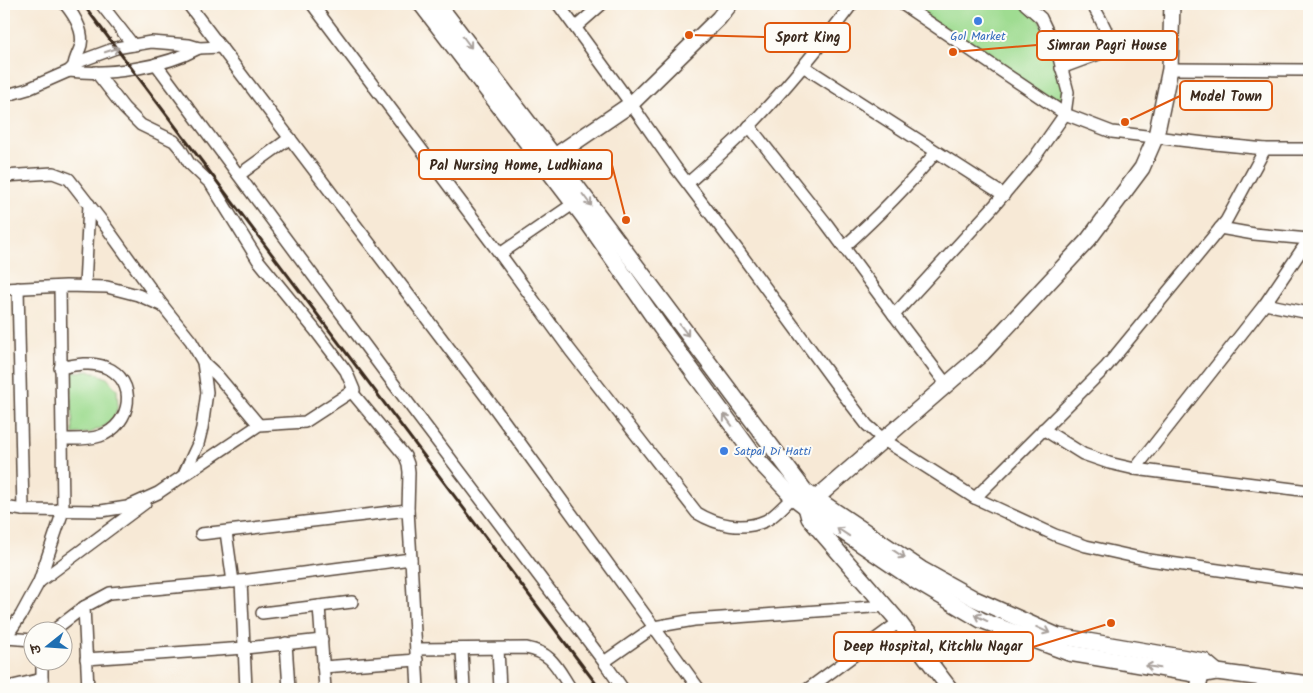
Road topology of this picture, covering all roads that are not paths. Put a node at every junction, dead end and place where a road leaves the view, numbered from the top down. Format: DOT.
graph roads {
  1 [pos="65,4"];
  2 [pos="101,4"];
  3 [pos="188,4"];
  4 [pos="312,4"];
  5 [pos="421,4"];
  6 [pos="438,4"];
  7 [pos="558,4"];
  8 [pos="602,4"];
  9 [pos="730,4"];
  10 [pos="852,4"];
  11 [pos="902,4"];
  12 [pos="1025,4"];
  13 [pos="1092,4"];
  14 [pos="1172,4"];
  15 [pos="576,27"];
  16 [pos="133,45"];
  17 [pos="221,47"];
  18 [pos="199,48"];
  19 [pos="156,64"];
  20 [pos="804,66"];
  21 [pos="72,68"];
  22 [pos="1062,68"];
  23 [pos="1170,69"];
  24 [pos="1309,70"];
  25 [pos="96,72"];
  26 [pos="4,96"];
  27 [pos="631,104"];
  28 [pos="1065,114"];
  29 [pos="750,126"];
  30 [pos="1156,136"];
  31 [pos="290,138"];
  32 [pos="1265,149"];
  33 [pos="1309,149"];
  34 [pos="936,152"];
  35 [pos="549,160"];
  36 [pos="239,175"];
  37 [pos="4,176"];
  38 [pos="688,183"];
  39 [pos="1004,195"];
  40 [pos="89,204"];
  41 [pos="573,204"];
  42 [pos="1220,228"];
  43 [pos="1309,239"];
  44 [pos="844,247"];
  45 [pos="500,254"];
  46 [pos="60,286"];
  47 [pos="85,286"];
  48 [pos="18,288"];
  49 [pos="4,289"];
  50 [pos="1266,304"];
  51 [pos="163,306"];
  52 [pos="1309,313"];
  53 [pos="894,315"];
  54 [pos="203,362"];
  55 [pos="60,368"];
  56 [pos="947,385"];
  57 [pos="351,391"];
  58 [pos="258,425"];
  59 [pos="1043,429"];
  60 [pos="62,439"];
  61 [pos="884,440"];
  62 [pos="1135,469"];
  63 [pos="183,476"];
  64 [pos="1309,491"];
  65 [pos="798,492"];
  66 [pos="158,493"];
  67 [pos="975,498"];
  68 [pos="810,502"];
  69 [pos="4,507"];
  70 [pos="23,510"];
  71 [pos="408,510"];
  72 [pos="63,511"];
  73 [pos="226,532"];
  74 [pos="201,534"];
  75 [pos="411,559"];
  76 [pos="40,582"];
  77 [pos="237,582"];
  78 [pos="1309,583"];
  79 [pos="352,602"];
  80 [pos="320,606"];
  81 [pos="885,606"];
  82 [pos="84,607"];
  83 [pos="262,613"];
  84 [pos="67,620"];
  85 [pos="899,622"];
  86 [pos="654,627"];
  87 [pos="5,639"];
  88 [pos="22,640"];
  89 [pos="322,640"];
  90 [pos="286,643"];
  91 [pos="245,648"];
  92 [pos="498,649"];
  93 [pos="462,650"];
  94 [pos="417,655"];
  95 [pos="86,659"];
  96 [pos="604,662"];
  97 [pos="323,667"];
  98 [pos="42,670"];
  99 [pos="1201,675"];
  100 [pos="42,684"];
  101 [pos="1309,684"];
  102 [pos="4,688"];
  103 [pos="947,688"];
  104 [pos="88,689"];
  105 [pos="246,689"];
  106 [pos="289,689"];
  107 [pos="325,689"];
  108 [pos="418,689"];
  109 [pos="464,689"];
  110 [pos="500,689"];
  111 [pos="571,689"];
  112 [pos="623,689"];
  113 [pos="699,689"];
  114 [pos="808,689"];
  1 -- 21 [label="street"];
  2 -- 16 [label="street"];
  3 -- 17 [label="street"];
  4 -- 45 [label="street"];
  5 -- 35 [label="street"];
  6 -- 35 [label="street, one-way"];
  7 -- 15 [label="street"];
  8 -- 15 [label="street"];
  9 -- 27 [label="street"];
  10 -- 20 [label="street"];
  11 -- 28 [label="street"];
  12 -- 22 [label="street"];
  13 -- 22 [label="street"];
  14 -- 23 [label="street"];
  15 -- 27 [label="street"];
  16 -- 18 [label="street"];
  21 -- 16 [label="street, one-way"];
  17 -- 18 [label="street"];
  17 -- 31 [label="street"];
  18 -- 19 [label="street"];
  19 -- 25 [label="street"];
  19 -- 36 [label="street"];
  20 -- 29 [label="street"];
  20 -- 34 [label="street"];
  21 -- 25 [label="street"];
  21 -- 26 [label="street"];
  22 -- 28 [label="street"];
  23 -- 24 [label="street"];
  23 -- 30 [label="street"];
  25 -- 57 [label="street"];
  27 -- 35 [label="street"];
  27 -- 38 [label="street"];
  28 -- 30 [label="street"];
  28 -- 39 [label="street"];
  29 -- 38 [label="street"];
  29 -- 44 [label="street"];
  30 -- 32 [label="street"];
  30 -- 56 [label="street"];
  31 -- 36 [label="street"];
  31 -- 86 [label="street"];
  32 -- 33 [label="street"];
  32 -- 42 [label="street"];
  34 -- 39 [label="street"];
  34 -- 44 [label="street"];
  35 -- 41 [label="street"];
  35 -- 65 [label="street, one-way"];
  36 -- 96 [label="street"];
  37 -- 40 [label="street"];
  38 -- 61 [label="street"];
  39 -- 53 [label="street"];
  40 -- 47 [label="street"];
  40 -- 51 [label="street"];
  41 -- 45 [label="street"];
  65 -- 41 [label="street, one-way"];
  42 -- 43 [label="street"];
  42 -- 59 [label="street"];
  43 -- 50 [label="street"];
  44 -- 53 [label="street"];
  45 -- 65 [label="street"];
  46 -- 47 [label="street"];
  46 -- 48 [label="street"];
  46 -- 55 [label="street"];
  47 -- 51 [label="street"];
  48 -- 49 [label="street"];
  48 -- 70 [label="street"];
  50 -- 52 [label="street"];
  50 -- 62 [label="street"];
  51 -- 54 [label="street"];
  53 -- 56 [label="street"];
  54 -- 58 [label="street"];
  54 -- 63 [label="street"];
  55 -- 60 [label="street"];
  55 -- 60 [label="street"];
  56 -- 61 [label="street"];
  57 -- 58 [label="street"];
  57 -- 71 [label="street"];
  58 -- 63 [label="street"];
  59 -- 62 [label="street"];
  59 -- 67 [label="street"];
  60 -- 72 [label="street"];
  61 -- 67 [label="street"];
  61 -- 68 [label="street"];
  62 -- 64 [label="street"];
  63 -- 66 [label="street"];
  65 -- 68 [label="street"];
  66 -- 72 [label="street"];
  66 -- 76 [label="street"];
  67 -- 78 [label="street"];
  68 -- 81 [label="street"];
  68 -- 99 [label="street"];
  69 -- 70 [label="street"];
  70 -- 72 [label="street"];
  71 -- 73 [label="street"];
  71 -- 75 [label="street"];
  72 -- 76 [label="street"];
  73 -- 74 [label="street"];
  73 -- 77 [label="street"];
  75 -- 77 [label="street"];
  75 -- 94 [label="street"];
  76 -- 87 [label="street"];
  77 -- 82 [label="street"];
  77 -- 91 [label="street"];
  79 -- 80 [label="street"];
  80 -- 83 [label="street"];
  80 -- 89 [label="street"];
  81 -- 85 [label="street"];
  81 -- 86 [label="street"];
  82 -- 84 [label="street"];
  82 -- 95 [label="street"];
  85 -- 103 [label="street"];
  85 -- 114 [label="street"];
  86 -- 96 [label="street"];
  86 -- 113 [label="street"];
  87 -- 88 [label="street"];
  89 -- 90 [label="street"];
  89 -- 97 [label="street"];
  90 -- 91 [label="street"];
  90 -- 106 [label="street"];
  91 -- 95 [label="street"];
  91 -- 105 [label="street"];
  92 -- 93 [label="street"];
  92 -- 110 [label="street"];
  92 -- 111 [label="street"];
  93 -- 94 [label="street"];
  93 -- 109 [label="street"];
  94 -- 97 [label="street"];
  94 -- 108 [label="street"];
  95 -- 104 [label="street"];
  96 -- 112 [label="street"];
  97 -- 107 [label="street"];
  98 -- 100 [label="street"];
  99 -- 101 [label="street"];
  100 -- 102 [label="street"];
}
